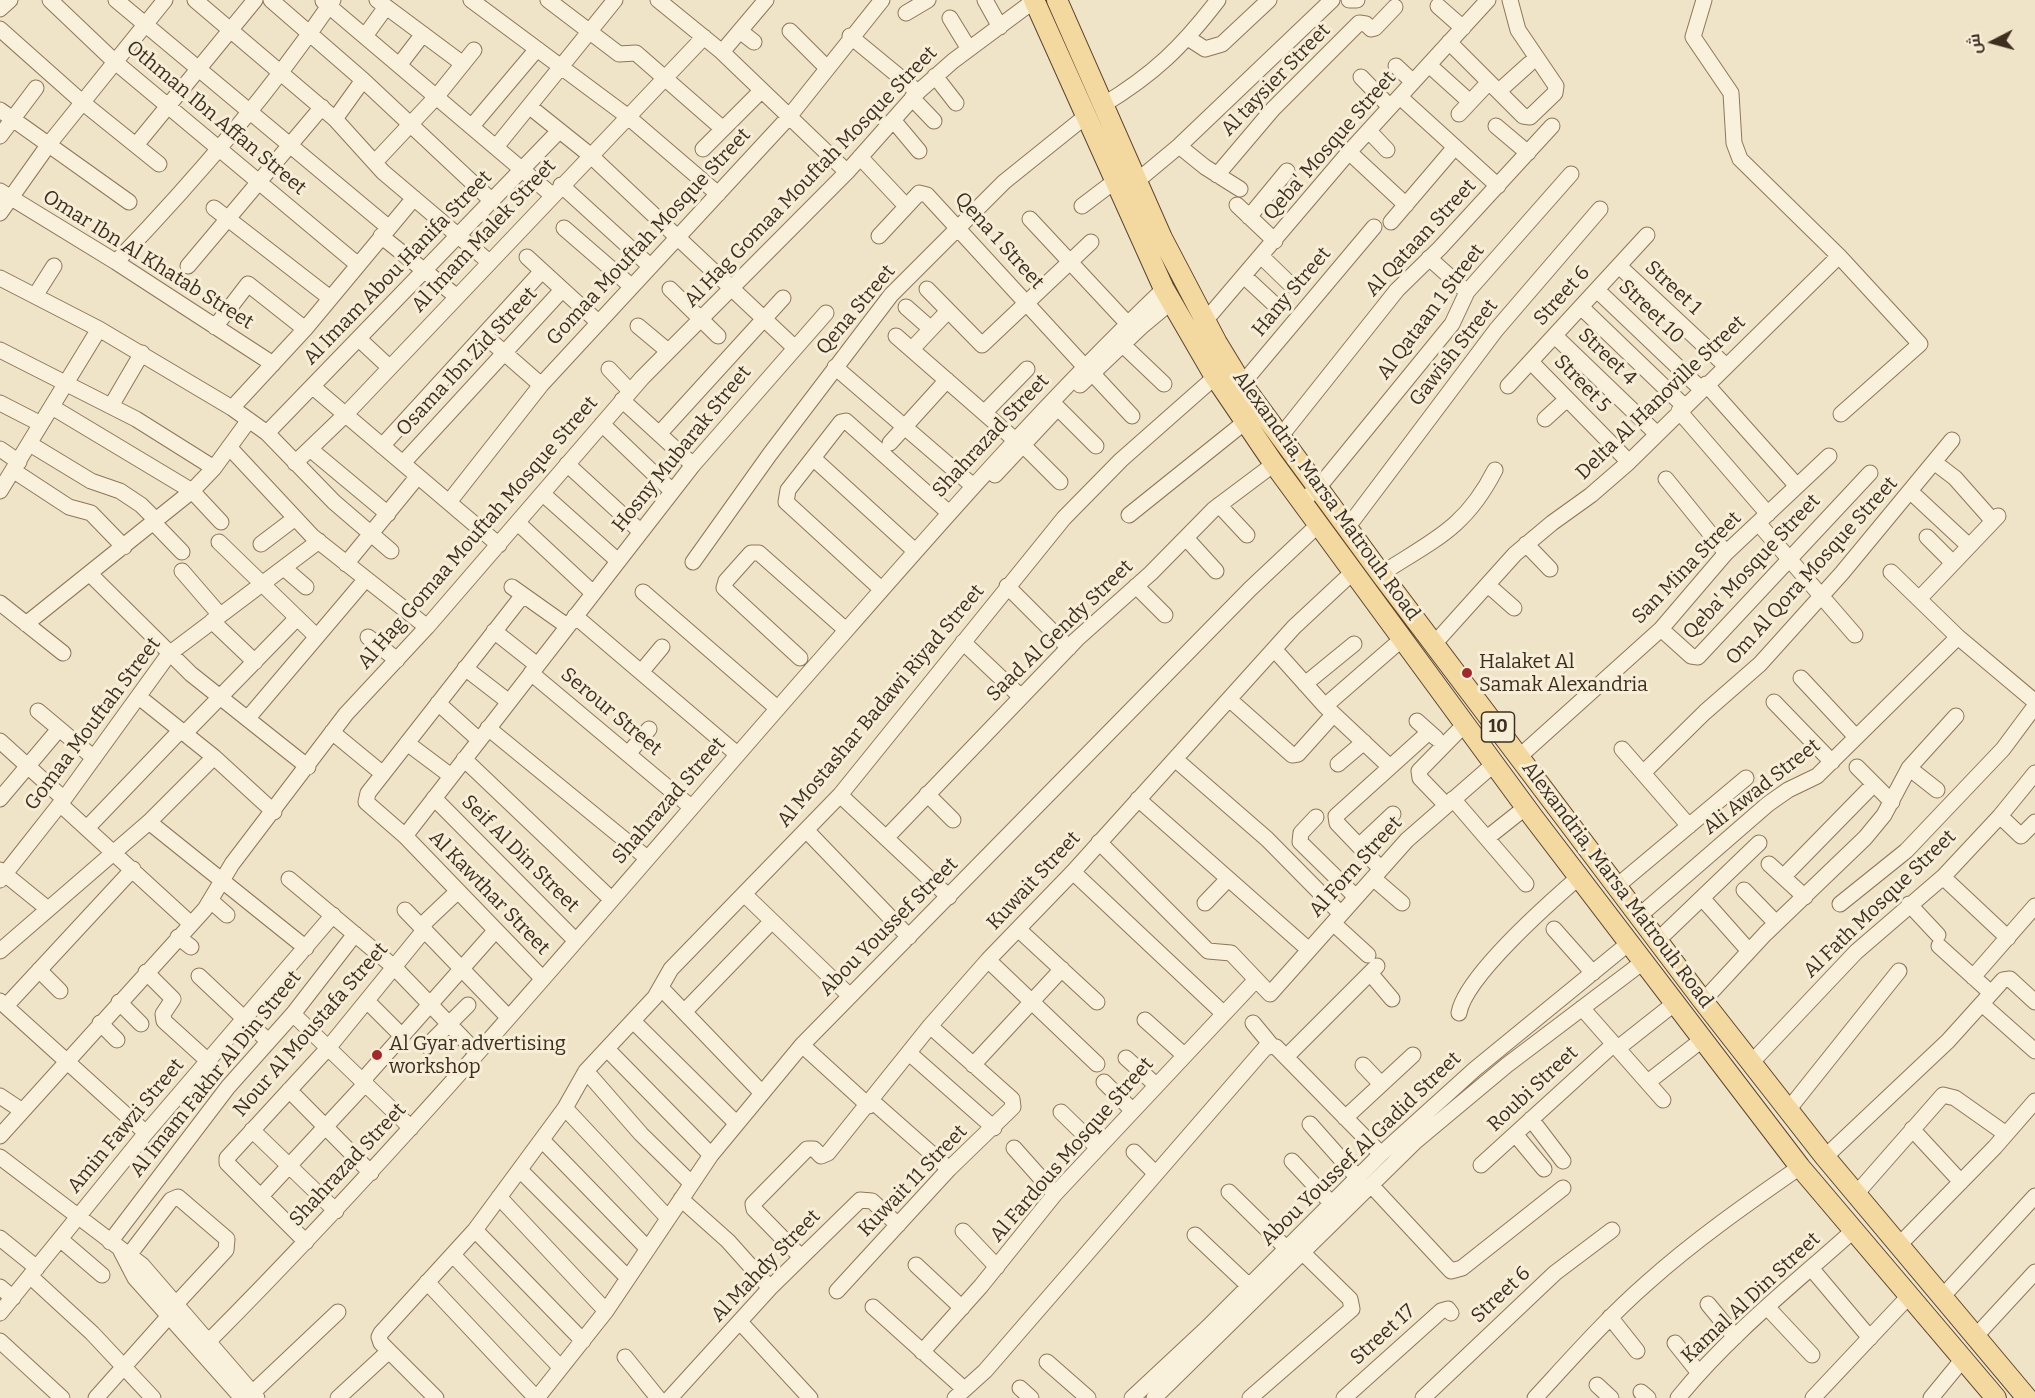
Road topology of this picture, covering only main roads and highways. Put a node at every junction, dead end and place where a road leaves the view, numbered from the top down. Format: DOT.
graph roads {
  1 [pos="1035,0"];
  2 [pos="1057,0"];
  3 [pos="1554,800"];
  4 [pos="1529,812"];
  5 [pos="1784,1105"];
  6 [pos="1761,1116"];
  7 [pos="1996,1398"];
  8 [pos="2027,1398"];
  1 -- 4 [label="main road, Alexandria, Marsa Matrouh Road / 10"];
  2 -- 3 [label="main road, Alexandria, Marsa Matrouh Road / 10"];
  3 -- 4 [label="main road"];
  3 -- 5 [label="main road, Alexandria, Marsa Matrouh Road / 10"];
  4 -- 6 [label="main road, Alexandria, Marsa Matrouh Road / 10"];
  5 -- 6 [label="main road"];
  5 -- 8 [label="main road, Alexandria, Marsa Matrouh Road / 10"];
  6 -- 7 [label="main road, Alexandria, Marsa Matrouh Road / 10"];
}
